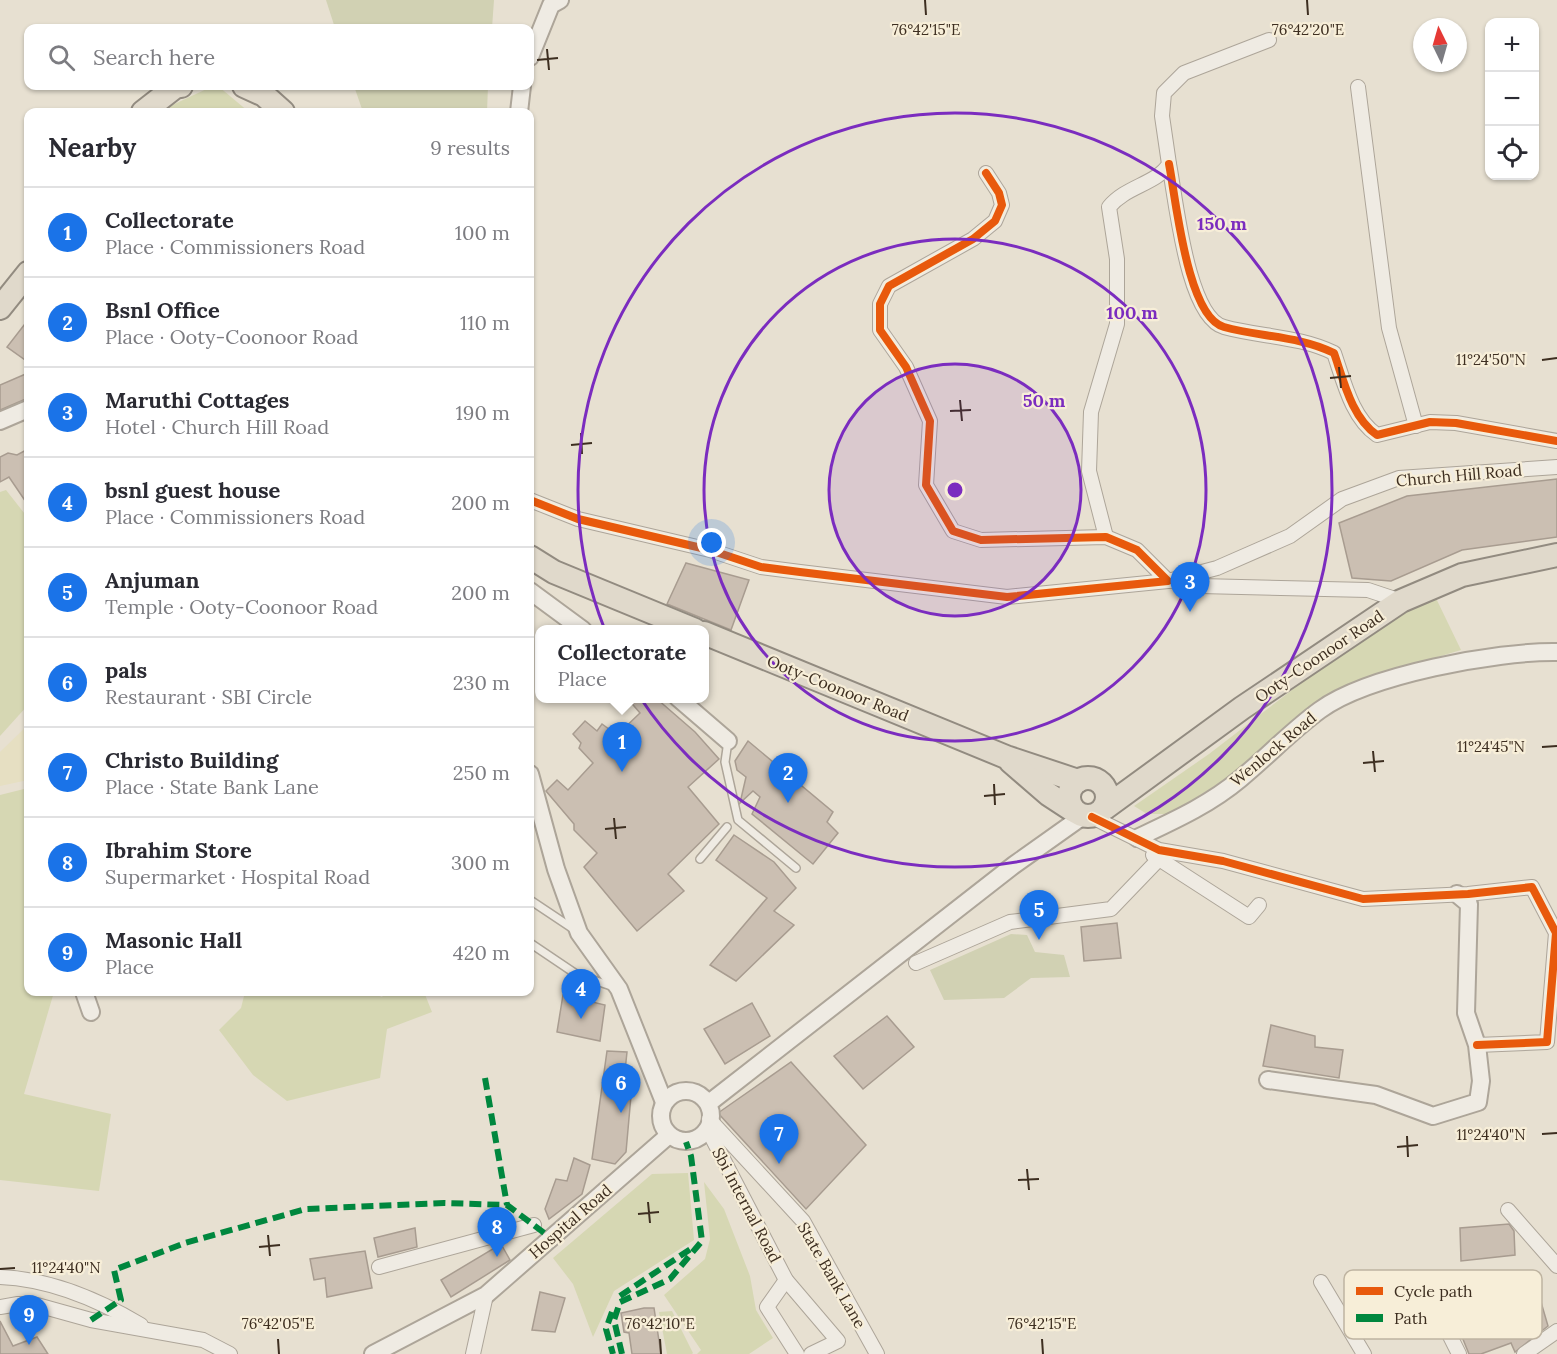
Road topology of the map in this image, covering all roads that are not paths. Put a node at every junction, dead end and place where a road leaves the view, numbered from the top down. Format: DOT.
graph roads {
  1 [pos="560,0"];
  2 [pos="1269,40"];
  3 [pos="534,47"];
  4 [pos="1358,87"];
  5 [pos="171,90"];
  6 [pos="253,90"];
  7 [pos="522,90"];
  8 [pos="148,108"];
  9 [pos="279,108"];
  10 [pos="519,108"];
  11 [pos="1169,164"];
  12 [pos="986,173"];
  13 [pos="24,278"];
  14 [pos="0,308"];
  15 [pos="24,411"];
  16 [pos="0,421"];
  17 [pos="1416,426"];
  18 [pos="1557,441"];
  19 [pos="1557,467"];
  20 [pos="534,502"];
  21 [pos="1106,537"];
  22 [pos="1557,555"];
  23 [pos="534,559"];
  24 [pos="1168,580"];
  25 [pos="534,594"];
  26 [pos="1401,601"];
  27 [pos="576,625"];
  28 [pos="683,625"];
  29 [pos="709,635"];
  30 [pos="1557,652"];
  31 [pos="683,703"];
  32 [pos="728,741"];
  33 [pos="1006,757"];
  34 [pos="1162,767"];
  35 [pos="1078,781"];
  36 [pos="1102,783"];
  37 [pos="534,789"];
  38 [pos="1089,813"];
  39 [pos="727,827"];
  40 [pos="1137,838"];
  41 [pos="1160,858"];
  42 [pos="700,859"];
  43 [pos="796,868"];
  44 [pos="1456,894"];
  45 [pos="534,903"];
  46 [pos="1259,905"];
  47 [pos="579,933"];
  48 [pos="534,946"];
  49 [pos="916,963"];
  50 [pos="619,989"];
  51 [pos="85,996"];
  52 [pos="91,1012"];
  53 [pos="1477,1045"];
  54 [pos="1268,1080"];
  55 [pos="664,1102"];
  56 [pos="709,1117"];
  57 [pos="669,1135"];
  58 [pos="1508,1210"];
  59 [pos="534,1226"];
  60 [pos="1557,1266"];
  61 [pos="379,1267"];
  62 [pos="0,1277"];
  63 [pos="786,1280"];
  64 [pos="1321,1282"];
  65 [pos="486,1295"];
  66 [pos="0,1307"];
  67 [pos="1344,1321"];
  68 [pos="148,1330"];
  69 [pos="1557,1331"];
  70 [pos="1355,1339"];
  71 [pos="1452,1339"];
  72 [pos="230,1354"];
  73 [pos="373,1354"];
  74 [pos="473,1354"];
  75 [pos="797,1354"];
  76 [pos="811,1354"];
  77 [pos="877,1354"];
  78 [pos="1364,1354"];
  79 [pos="1460,1354"];
  80 [pos="1524,1354"];
  1 -- 3 [label="street"];
  2 -- 11 [label="street"];
  4 -- 17 [label="street"];
  5 -- 8 [label="highway"];
  6 -- 9 [label="highway"];
  7 -- 10 [label="street"];
  11 -- 17 [label="street"];
  11 -- 21 [label="street"];
  12 -- 21 [label="street"];
  13 -- 14 [label="highway"];
  15 -- 16 [label="street"];
  17 -- 18 [label="street"];
  19 -- 24 [label="street, Church Hill Road"];
  20 -- 24 [label="street"];
  21 -- 24 [label="street"];
  22 -- 26 [label="highway, Ooty-Coonoor Road"];
  23 -- 28 [label="highway"];
  24 -- 26 [label="street"];
  25 -- 27 [label="street"];
  26 -- 34 [label="highway, Ooty-Coonoor Road"];
  29 -- 33 [label="highway, Ooty-Coonoor Road"];
  30 -- 40 [label="street, Wenlock Road"];
  31 -- 32 [label="street"];
  32 -- 43 [label="lane"];
  33 -- 35 [label="highway, Ooty-Coonoor Road"];
  33 -- 38 [label="highway, Ooty-Coonoor Road"];
  34 -- 36 [label="highway"];
  34 -- 38 [label="highway, Ooty-Coonoor Road"];
  35 -- 36 [label="highway"];
  35 -- 38 [label="highway"];
  36 -- 38 [label="highway"];
  37 -- 47 [label="street"];
  38 -- 40 [label="street"];
  38 -- 56 [label="street"];
  39 -- 42 [label="lane"];
  40 -- 41 [label="street"];
  40 -- 44 [label="street"];
  41 -- 46 [label="street"];
  41 -- 49 [label="street"];
  44 -- 53 [label="street"];
  44 -- 53 [label="street"];
  45 -- 47 [label="lane"];
  47 -- 50 [label="street"];
  48 -- 50 [label="lane"];
  50 -- 55 [label="street"];
  51 -- 52 [label="street"];
  53 -- 54 [label="street"];
  55 -- 56 [label="street"];
  55 -- 57 [label="street"];
  56 -- 57 [label="street"];
  56 -- 63 [label="street, Sbi Internal Road"];
  56 -- 77 [label="street, State Bank Lane"];
  57 -- 65 [label="street, Hospital Road"];
  58 -- 60 [label="street"];
  59 -- 61 [label="street"];
  62 -- 68 [label="street"];
  63 -- 75 [label="street, Sbi Internal Road"];
  63 -- 76 [label="street, Sbi Internal Road"];
  64 -- 67 [label="street"];
  65 -- 73 [label="street, Hospital Road"];
  65 -- 74 [label="street"];
  66 -- 68 [label="street"];
  68 -- 72 [label="street"];
  69 -- 80 [label="street"];
  70 -- 78 [label="street"];
  71 -- 79 [label="street"];
}
